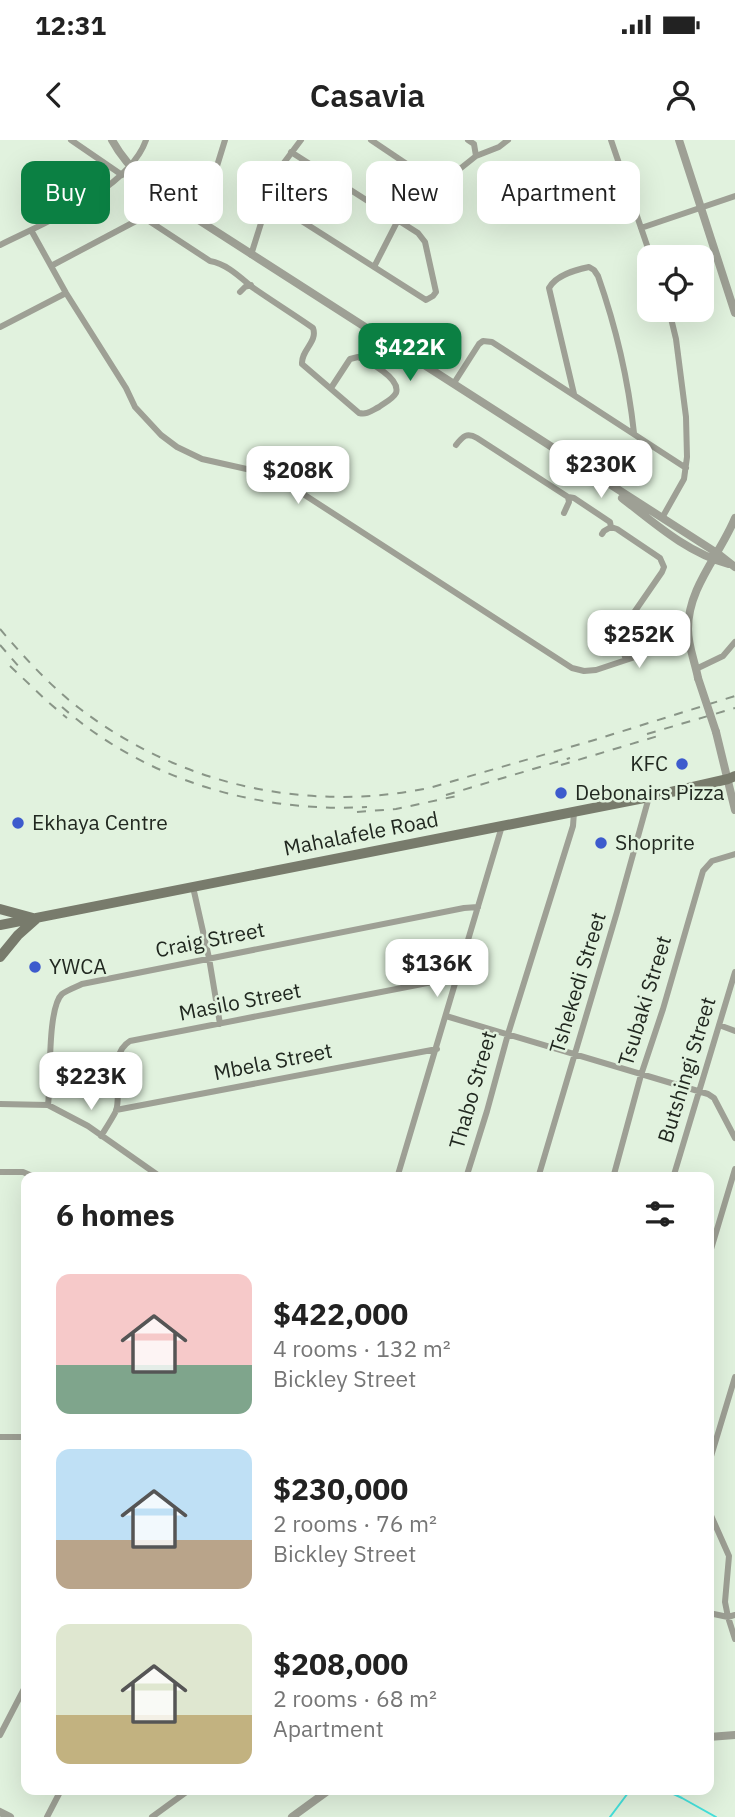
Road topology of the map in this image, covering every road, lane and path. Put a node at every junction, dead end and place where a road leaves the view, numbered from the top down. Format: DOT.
graph roads {
  1 [pos="71,140"];
  2 [pos="112,140"];
  3 [pos="146,140"];
  4 [pos="225,140"];
  5 [pos="301,140"];
  6 [pos="371,140"];
  7 [pos="508,140"];
  8 [pos="611,140"];
  9 [pos="678,140"];
  10 [pos="471,142"];
  11 [pos="291,152"];
  12 [pos="476,156"];
  13 [pos="127,161"];
  14 [pos="134,161"];
  15 [pos="219,161"];
  16 [pos="285,161"];
  17 [pos="124,173"];
  18 [pos="122,175"];
  19 [pos="735,196"];
  20 [pos="366,200"];
  21 [pos="701,208"];
  22 [pos="204,224"];
  23 [pos="260,224"];
  24 [pos="306,224"];
  25 [pos="396,224"];
  26 [pos="404,224"];
  27 [pos="641,228"];
  28 [pos="31,230"];
  29 [pos="0,245"];
  30 [pos="647,245"];
  31 [pos="251,255"];
  32 [pos="51,266"];
  33 [pos="374,267"];
  34 [pos="251,285"];
  35 [pos="240,292"];
  36 [pos="66,293"];
  37 [pos="735,313"];
  38 [pos="672,322"];
  39 [pos="0,327"];
  40 [pos="454,383"];
  41 [pos="331,388"];
  42 [pos="574,394"];
  43 [pos="634,433"];
  44 [pos="456,445"];
  45 [pos="686,468"];
  46 [pos="595,476"];
  47 [pos="568,497"];
  48 [pos="564,513"];
  49 [pos="662,518"];
  50 [pos="735,518"];
  51 [pos="611,527"];
  52 [pos="602,534"];
  53 [pos="714,556"];
  54 [pos="733,566"];
  55 [pos="689,639"];
  56 [pos="735,642"];
  57 [pos="626,660"];
  58 [pos="697,674"];
  59 [pos="732,778"];
  60 [pos="649,797"];
  61 [pos="735,810"];
  62 [pos="575,812"];
  63 [pos="502,826"];
  64 [pos="735,854"];
  65 [pos="193,887"];
  66 [pos="478,907"];
  67 [pos="0,909"];
  68 [pos="37,919"];
  69 [pos="0,925"];
  70 [pos="0,957"];
  71 [pos="209,958"];
  72 [pos="735,972"];
  73 [pos="458,976"];
  74 [pos="446,1016"];
  75 [pos="220,1024"];
  76 [pos="719,1025"];
  77 [pos="735,1031"];
  78 [pos="508,1034"];
  79 [pos="436,1049"];
  80 [pos="575,1055"];
  81 [pos="641,1075"];
  82 [pos="699,1092"];
  83 [pos="0,1104"];
  84 [pos="48,1105"];
  85 [pos="116,1110"];
  86 [pos="101,1136"];
  87 [pos="735,1138"];
  88 [pos="735,1169"];
  89 [pos="0,1172"];
  90 [pos="21,1172"];
  91 [pos="153,1172"];
  92 [pos="399,1172"];
  93 [pos="468,1172"];
  94 [pos="540,1172"];
  95 [pos="615,1172"];
  96 [pos="675,1172"];
  97 [pos="714,1239"];
  98 [pos="735,1377"];
  99 [pos="0,1437"];
  100 [pos="21,1437"];
  101 [pos="714,1446"];
  102 [pos="714,1521"];
  103 [pos="732,1555"];
  104 [pos="731,1616"];
  105 [pos="735,1639"];
  106 [pos="21,1695"];
  107 [pos="0,1735"];
  108 [pos="735,1735"];
  109 [pos="714,1737"];
  110 [pos="58,1795"];
  111 [pos="182,1795"];
  112 [pos="322,1795"];
  113 [pos="0,1812"];
  114 [pos="10,1817"];
  115 [pos="47,1817"];
  116 [pos="152,1817"];
  117 [pos="292,1817"];
  1 -- 18 [label="street"];
  2 -- 13 [label="street"];
  3 -- 14 [label="street"];
  4 -- 15 [label="street"];
  5 -- 11 [label="street"];
  6 -- 12 [label="street"];
  7 -- 12 [label="street"];
  8 -- 27 [label="street"];
  9 -- 21 [label="street"];
  10 -- 12 [label="street"];
  11 -- 16 [label="street"];
  11 -- 20 [label="street"];
  17 -- 18 [label="street"];
  18 -- 28 [label="street"];
  19 -- 21 [label="street"];
  21 -- 27 [label="street"];
  21 -- 37 [label="street"];
  22 -- 31 [label="street"];
  23 -- 31 [label="street"];
  24 -- 33 [label="street"];
  25 -- 33 [label="street"];
  26 -- 33 [label="street"];
  27 -- 30 [label="street"];
  28 -- 29 [label="street"];
  28 -- 32 [label="street"];
  31 -- 40 [label="street"];
  32 -- 34 [label="street"];
  32 -- 36 [label="street"];
  34 -- 35 [label="street"];
  34 -- 41 [label="street"];
  36 -- 39 [label="street"];
  36 -- 57 [label="street"];
  38 -- 45 [label="street"];
  40 -- 42 [label="street"];
  40 -- 46 [label="street"];
  41 -- 41 [label="street"];
  42 -- 43 [label="street"];
  42 -- 43 [label="street"];
  43 -- 45 [label="street"];
  44 -- 47 [label="street"];
  45 -- 49 [label="street"];
  46 -- 49 [label="street"];
  46 -- 53 [label="street"];
  47 -- 48 [label="street"];
  47 -- 51 [label="street"];
  49 -- 53 [label="street"];
  50 -- 53 [label="street"];
  51 -- 52 [label="street"];
  51 -- 57 [label="street"];
  53 -- 54 [label="street"];
  53 -- 55 [label="street"];
  55 -- 57 [label="street"];
  55 -- 58 [label="street"];
  56 -- 58 [label="street"];
  58 -- 59 [label="street, bridge"];
  59 -- 60 [label="main road, Mahalafele Road"];
  59 -- 61 [label="street"];
  60 -- 62 [label="main road, Mahalafele Road"];
  60 -- 80 [label="street, Tshekedi Street"];
  62 -- 63 [label="main road, Mahalafele Road"];
  62 -- 78 [label="street, Thabo Street"];
  63 -- 65 [label="main road, Mahalafele Road"];
  63 -- 66 [label="street"];
  64 -- 81 [label="street, Tsubaki Street"];
  65 -- 68 [label="main road, Mahalafele Road"];
  65 -- 71 [label="street"];
  66 -- 71 [label="street, Craig Street"];
  66 -- 73 [label="street"];
  67 -- 68 [label="main road"];
  68 -- 69 [label="main road, Mahalafele Road"];
  68 -- 70 [label="main road"];
  71 -- 75 [label="street"];
  71 -- 84 [label="street, Craig Street"];
  72 -- 76 [label="street, Butshingi Street"];
  73 -- 74 [label="street"];
  73 -- 75 [label="street, Masilo Street"];
  74 -- 78 [label="street"];
  74 -- 79 [label="street"];
  75 -- 85 [label="street, Masilo Street"];
  76 -- 77 [label="street"];
  76 -- 82 [label="street, Butshingi Street"];
  78 -- 80 [label="street"];
  78 -- 93 [label="street, Thabo Street"];
  79 -- 85 [label="street, Mbela Street"];
  79 -- 92 [label="street"];
  80 -- 81 [label="street"];
  80 -- 94 [label="street, Tshekedi Street"];
  81 -- 82 [label="street"];
  81 -- 95 [label="street, Tsubaki Street"];
  82 -- 87 [label="street"];
  82 -- 96 [label="street, Butshingi Street"];
  83 -- 84 [label="street"];
  84 -- 86 [label="street"];
  85 -- 86 [label="street, Masilo Street"];
  86 -- 91 [label="street"];
  88 -- 97 [label="street"];
  89 -- 90 [label="street"];
  98 -- 101 [label="street"];
  99 -- 100 [label="street"];
  102 -- 103 [label="street"];
  103 -- 104 [label="street"];
  104 -- 105 [label="street"];
  106 -- 107 [label="street"];
  108 -- 109 [label="street"];
  110 -- 115 [label="street"];
  111 -- 116 [label="street"];
  112 -- 117 [label="street"];
  113 -- 114 [label="street"];
}
